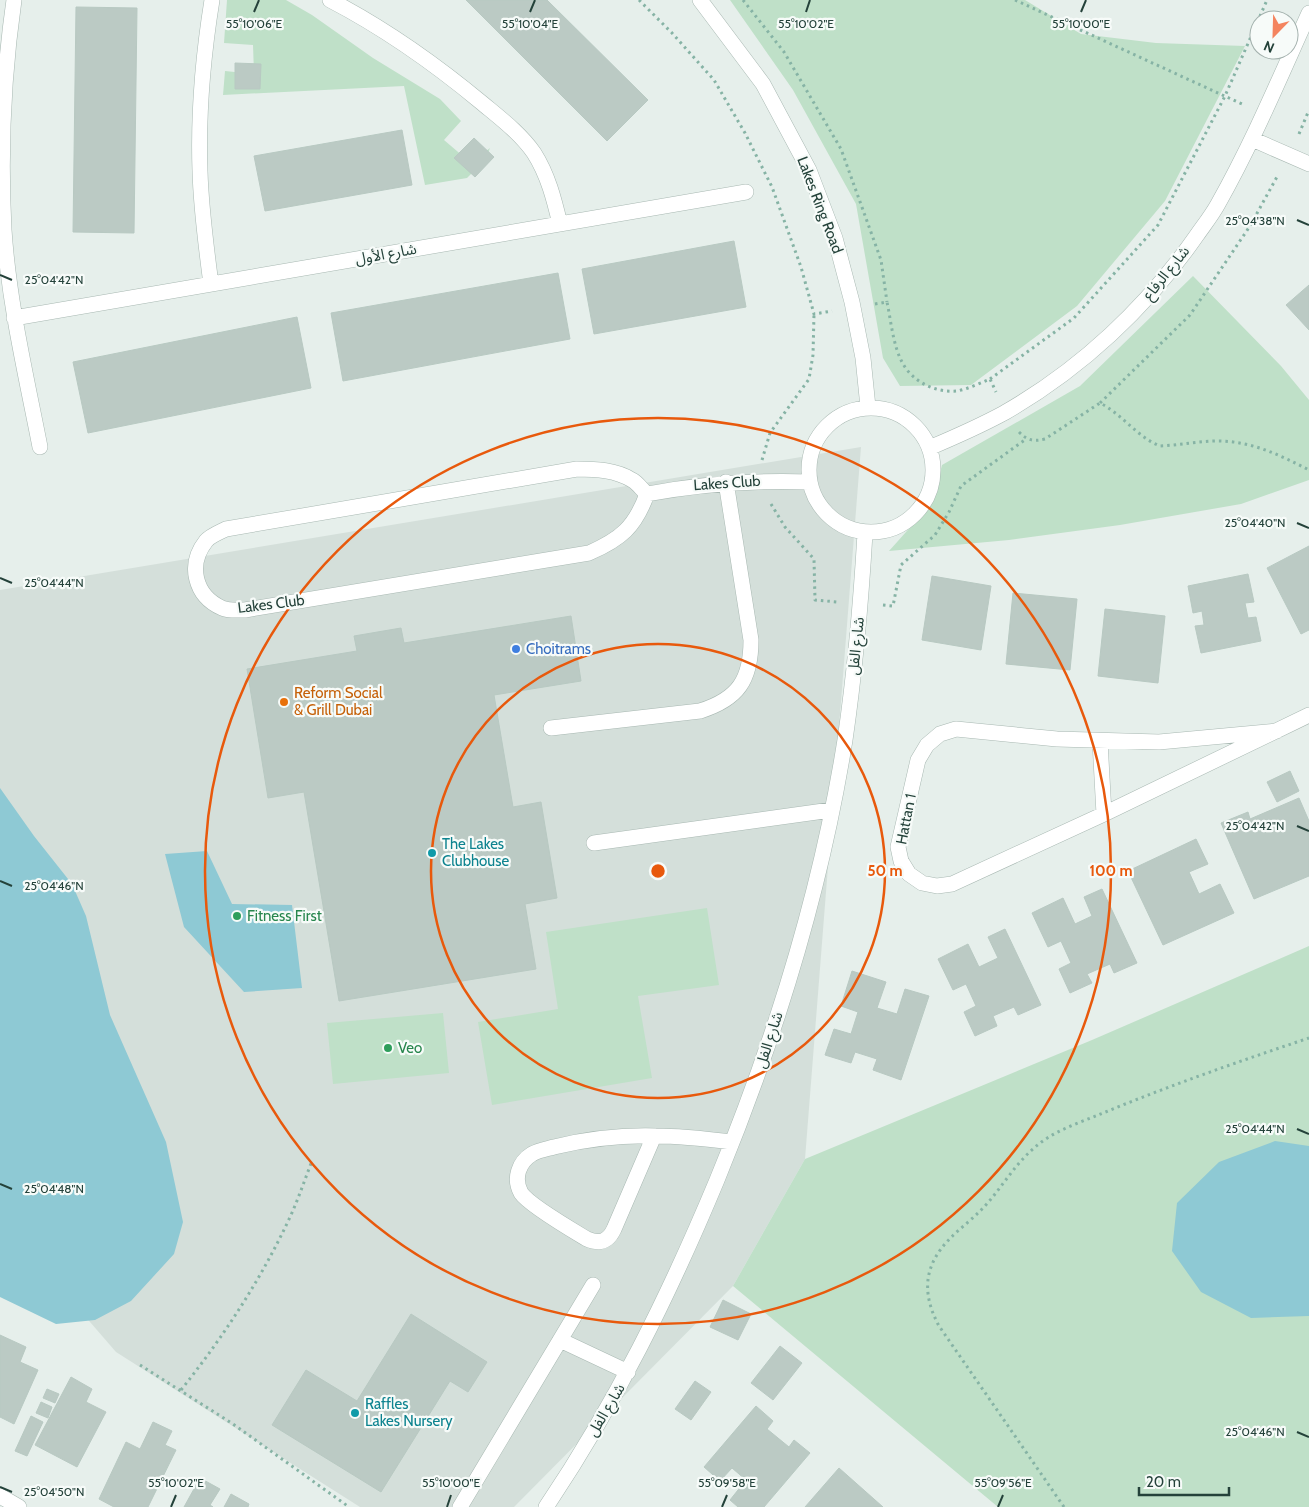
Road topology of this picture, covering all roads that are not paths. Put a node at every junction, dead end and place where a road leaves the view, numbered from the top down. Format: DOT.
graph roads {
  1 [pos="14,0"];
  2 [pos="212,0"];
  3 [pos="330,0"];
  4 [pos="700,0"];
  5 [pos="1309,13"];
  6 [pos="1252,139"];
  7 [pos="1309,164"];
  8 [pos="746,192"];
  9 [pos="560,224"];
  10 [pos="211,284"];
  11 [pos="14,318"];
  12 [pos="868,407"];
  13 [pos="40,447"];
  14 [pos="929,448"];
  15 [pos="726,482"];
  16 [pos="809,482"];
  17 [pos="647,494"];
  18 [pos="865,533"];
  19 [pos="1309,715"];
  20 [pos="551,728"];
  21 [pos="1277,731"];
  22 [pos="1100,741"];
  23 [pos="831,810"];
  24 [pos="1104,814"];
  25 [pos="594,843"];
  26 [pos="654,1136"];
  27 [pos="732,1142"];
  28 [pos="593,1285"];
  29 [pos="560,1340"];
  30 [pos="628,1372"];
  31 [pos="0,1496"];
  32 [pos="19,1507"];
  33 [pos="460,1507"];
  34 [pos="546,1507"];
  1 -- 11 [label="street"];
  2 -- 10 [label="street"];
  3 -- 9 [label="street"];
  4 -- 12 [label="street, Lakes Ring Road"];
  5 -- 6 [label="street, شارع الرفاع"];
  6 -- 7 [label="street"];
  6 -- 14 [label="street, شارع الرفاع"];
  8 -- 9 [label="street, شارع الأول"];
  9 -- 10 [label="street, شارع الأول"];
  10 -- 11 [label="street, شارع الأول"];
  11 -- 13 [label="street"];
  12 -- 14 [label="street"];
  12 -- 16 [label="street"];
  14 -- 18 [label="street"];
  15 -- 16 [label="street, Lakes Club"];
  15 -- 17 [label="street, Lakes Club"];
  15 -- 20 [label="street"];
  16 -- 18 [label="street"];
  17 -- 17 [label="street, Lakes Club"];
  18 -- 23 [label="street, شارع الفل"];
  19 -- 21 [label="street, Hattan 1"];
  21 -- 22 [label="street, Hattan 1"];
  21 -- 24 [label="street, Hattan 1"];
  22 -- 24 [label="street"];
  22 -- 24 [label="street, Hattan 1"];
  23 -- 25 [label="street"];
  23 -- 27 [label="street, شارع الفل"];
  26 -- 26 [label="street"];
  26 -- 27 [label="street"];
  27 -- 30 [label="street, شارع الفل"];
  28 -- 29 [label="street"];
  29 -- 30 [label="street"];
  29 -- 33 [label="street"];
  30 -- 34 [label="street, شارع الفل"];
  31 -- 32 [label="street"];
}
